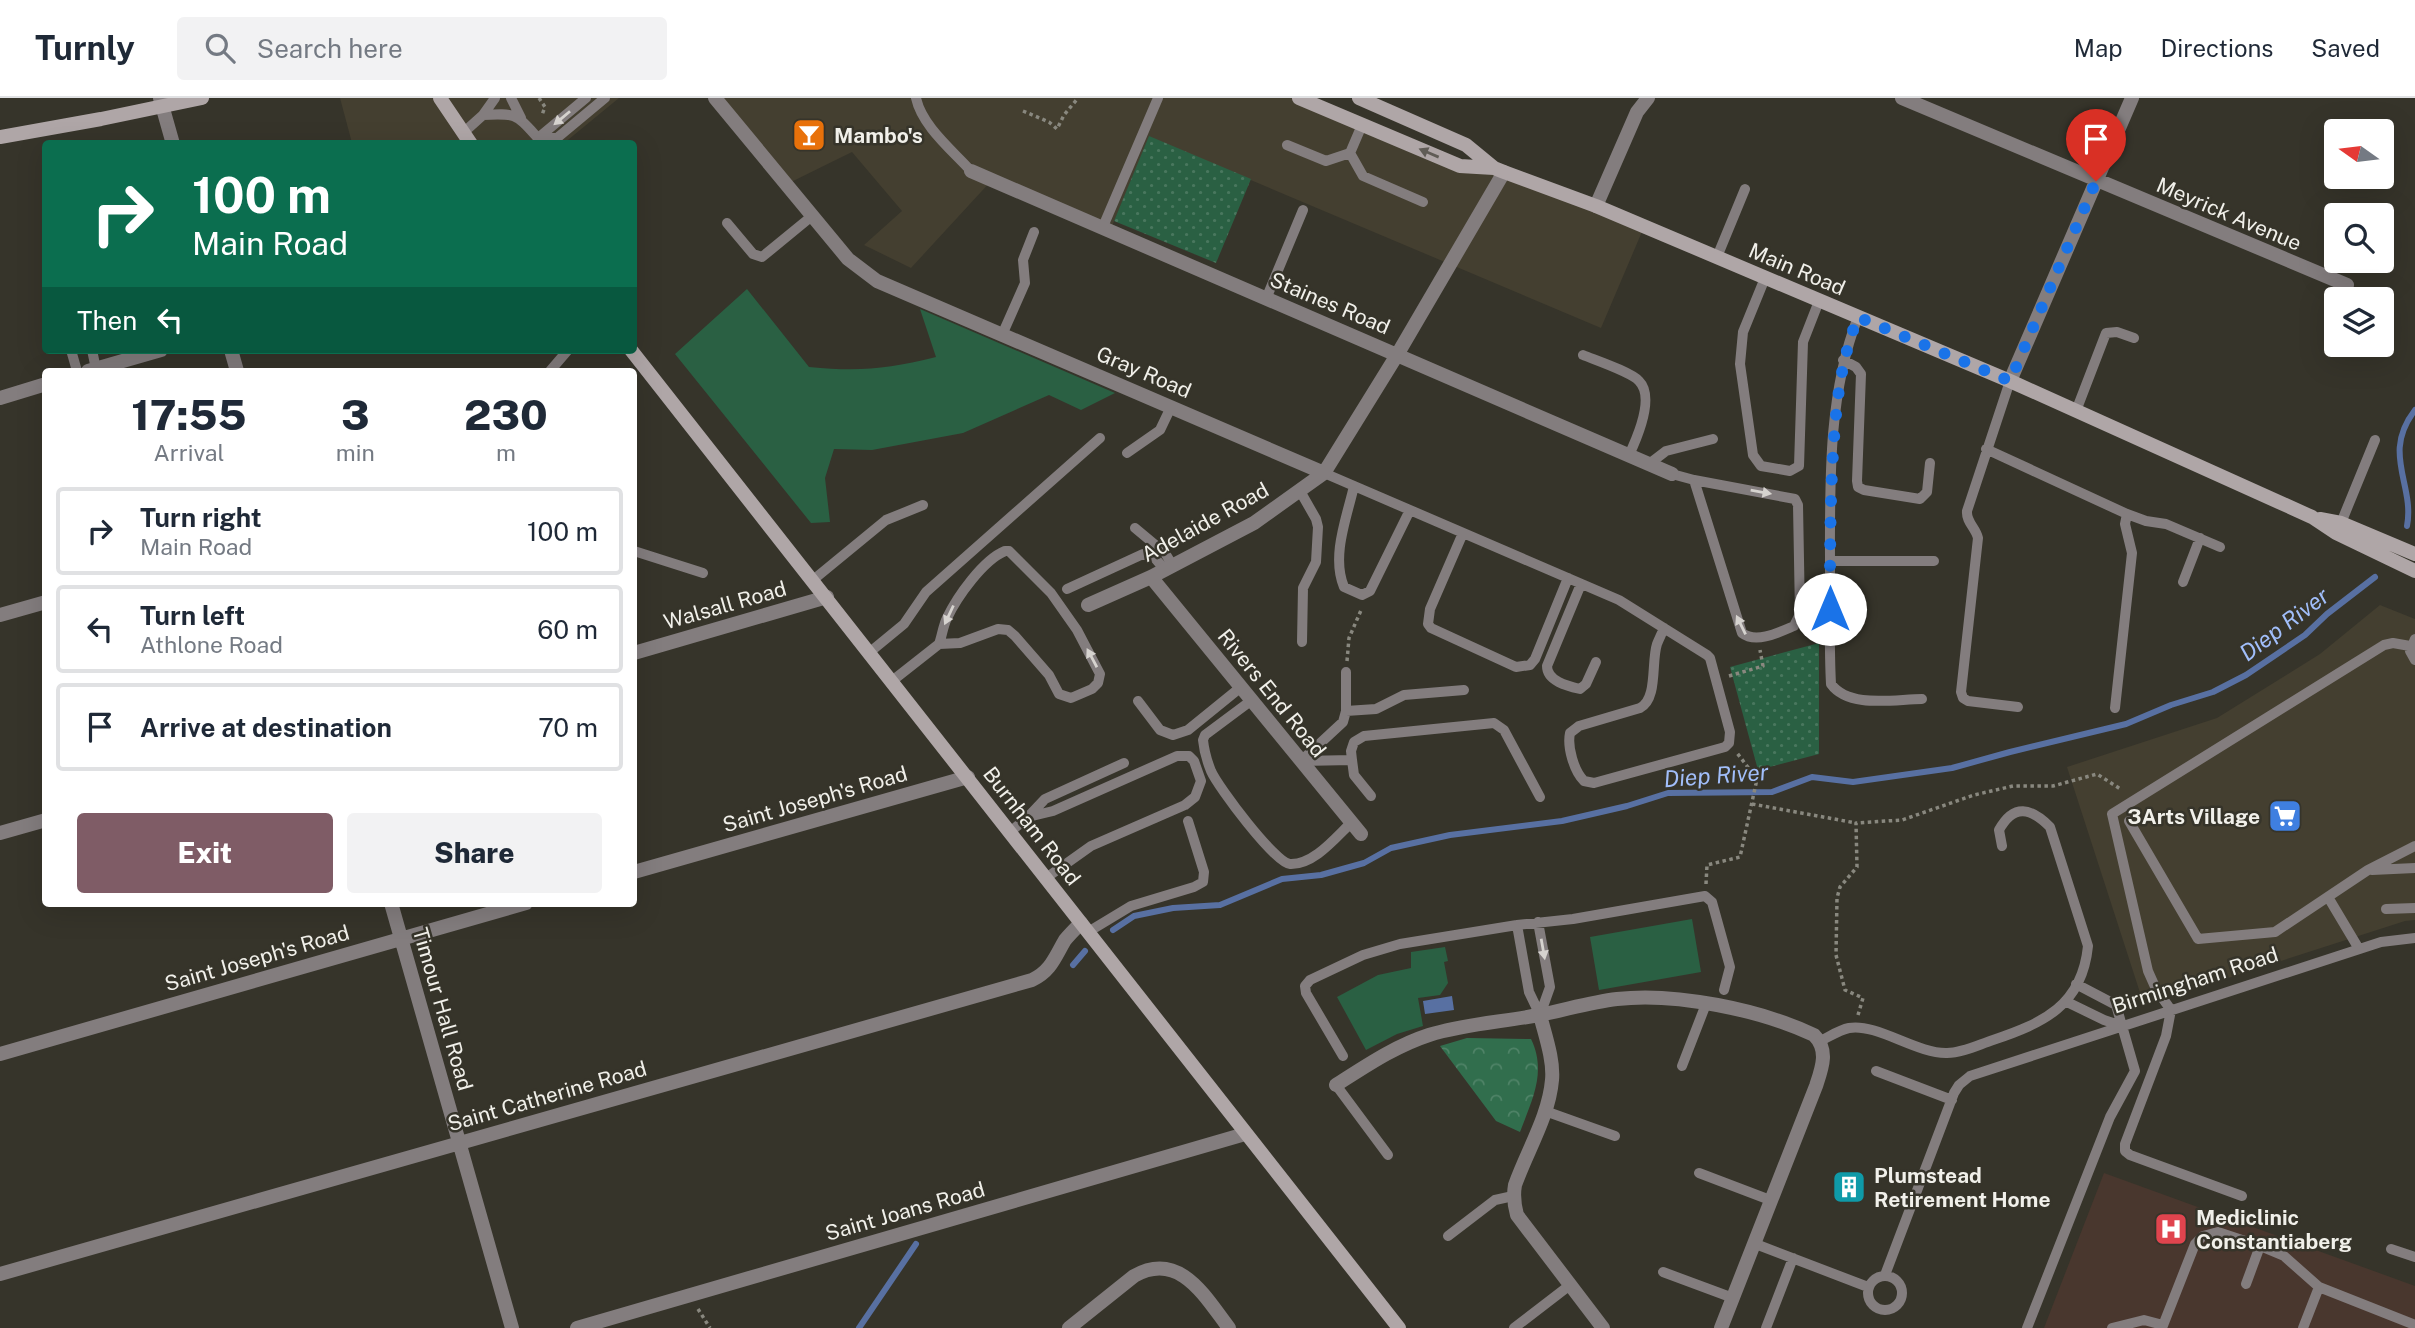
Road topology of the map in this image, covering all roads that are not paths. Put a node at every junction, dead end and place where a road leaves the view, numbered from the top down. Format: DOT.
graph roads {
  1 [pos="202,98"];
  2 [pos="440,98"];
  3 [pos="495,98"];
  4 [pos="511,98"];
  5 [pos="586,98"];
  6 [pos="605,98"];
  7 [pos="715,98"];
  8 [pos="916,98"];
  9 [pos="1158,98"];
  10 [pos="1299,98"];
  11 [pos="1359,98"];
  12 [pos="1648,98"];
  13 [pos="1902,98"];
  14 [pos="2132,98"];
  15 [pos="162,102"];
  16 [pos="483,115"];
  17 [pos="521,118"];
  18 [pos="1362,125"];
  19 [pos="0,137"];
  20 [pos="467,138"];
  21 [pos="538,138"];
  22 [pos="172,140"];
  23 [pos="1287,145"];
  24 [pos="1350,153"];
  25 [pos="1499,170"];
  26 [pos="971,171"];
  27 [pos="2096,181"];
  28 [pos="1745,190"];
  29 [pos="1423,202"];
  30 [pos="1596,206"];
  31 [pos="1303,210"];
  32 [pos="813,216"];
  33 [pos="727,223"];
  34 [pos="1102,229"];
  35 [pos="1034,232"];
  36 [pos="1717,257"];
  37 [pos="1765,278"];
  38 [pos="2347,285"];
  39 [pos="1266,299"];
  40 [pos="1819,301"];
  41 [pos="1858,317"];
  42 [pos="1002,335"];
  43 [pos="2134,338"];
  44 [pos="147,354"];
  45 [pos="565,354"];
  46 [pos="634,354"];
  47 [pos="1396,355"];
  48 [pos="1583,355"];
  49 [pos="1843,360"];
  50 [pos="99,368"];
  51 [pos="553,368"];
  52 [pos="2010,381"];
  53 [pos="42,385"];
  54 [pos="0,398"];
  55 [pos="1171,407"];
  56 [pos="2076,411"];
  57 [pos="1100,438"];
  58 [pos="1713,439"];
  59 [pos="2375,440"];
  60 [pos="1986,449"];
  61 [pos="1127,453"];
  62 [pos="1629,455"];
  63 [pos="1930,463"];
  64 [pos="1649,464"];
  65 [pos="1324,473"];
  66 [pos="1672,474"];
  67 [pos="1694,480"];
  68 [pos="1354,486"];
  69 [pos="1300,491"];
  70 [pos="923,505"];
  71 [pos="1410,510"];
  72 [pos="2127,514"];
  73 [pos="2312,517"];
  74 [pos="2341,523"];
  75 [pos="1135,528"];
  76 [pos="1463,533"];
  77 [pos="2200,538"];
  78 [pos="2375,545"];
  79 [pos="2220,547"];
  80 [pos="637,552"];
  81 [pos="2414,553"];
  82 [pos="1830,561"];
  83 [pos="1934,561"];
  84 [pos="1169,568"];
  85 [pos="2408,568"];
  86 [pos="703,573"];
  87 [pos="1151,577"];
  88 [pos="1568,578"];
  89 [pos="813,580"];
  90 [pos="2182,582"];
  91 [pos="1581,584"];
  92 [pos="1067,589"];
  93 [pos="827,597"];
  94 [pos="42,603"];
  95 [pos="1088,605"];
  96 [pos="0,615"];
  97 [pos="1664,628"];
  98 [pos="1302,642"];
  99 [pos="2413,642"];
  100 [pos="939,645"];
  101 [pos="637,652"];
  102 [pos="870,652"];
  103 [pos="2415,660"];
  104 [pos="1596,662"];
  105 [pos="1346,672"];
  106 [pos="892,681"];
  107 [pos="1241,687"];
  108 [pos="1464,690"];
  109 [pos="1922,699"];
  110 [pos="1252,700"];
  111 [pos="1138,701"];
  112 [pos="2018,707"];
  113 [pos="2115,708"];
  114 [pos="1346,711"];
  115 [pos="1352,760"];
  116 [pos="1301,761"];
  117 [pos="1124,763"];
  118 [pos="968,777"];
  119 [pos="1371,796"];
  120 [pos="1540,797"];
  121 [pos="1028,817"];
  122 [pos="42,821"];
  123 [pos="1188,821"];
  124 [pos="2129,821"];
  125 [pos="1351,822"];
  126 [pos="1010,832"];
  127 [pos="0,833"];
  128 [pos="1361,834"];
  129 [pos="2002,846"];
  130 [pos="2415,846"];
  131 [pos="2415,868"];
  132 [pos="2368,870"];
  133 [pos="637,871"];
  134 [pos="1046,878"];
  135 [pos="2328,897"];
  136 [pos="392,907"];
  137 [pos="512,907"];
  138 [pos="2415,908"];
  139 [pos="2386,909"];
  140 [pos="1538,922"];
  141 [pos="1517,925"];
  142 [pos="1088,931"];
  143 [pos="2415,938"];
  144 [pos="401,939"];
  145 [pos="2359,949"];
  146 [pos="2076,984"];
  147 [pos="1724,990"];
  148 [pos="2067,1002"];
  149 [pos="1706,1004"];
  150 [pos="2171,1010"];
  151 [pos="1540,1015"];
  152 [pos="2122,1026"];
  153 [pos="1821,1041"];
  154 [pos="0,1054"];
  155 [pos="1343,1056"];
  156 [pos="1682,1066"];
  157 [pos="1876,1071"];
  158 [pos="1336,1085"];
  159 [pos="1952,1100"];
  160 [pos="1545,1111"];
  161 [pos="1245,1134"];
  162 [pos="1615,1136"];
  163 [pos="459,1143"];
  164 [pos="1388,1155"];
  165 [pos="1699,1173"];
  166 [pos="1513,1196"];
  167 [pos="2242,1196"];
  168 [pos="1770,1200"];
  169 [pos="1448,1236"];
  170 [pos="1753,1243"];
  171 [pos="2260,1246"];
  172 [pos="2391,1249"];
  173 [pos="2415,1257"];
  174 [pos="1793,1258"];
  175 [pos="1663,1272"];
  176 [pos="0,1274"];
  177 [pos="1885,1275"];
  178 [pos="2246,1284"];
  179 [pos="1570,1285"];
  180 [pos="1868,1287"];
  181 [pos="2319,1287"];
  182 [pos="1733,1298"];
  183 [pos="2415,1325"];
  184 [pos="2162,1327"];
  185 [pos="512,1328"];
  186 [pos="578,1328"];
  187 [pos="1069,1328"];
  188 [pos="1229,1328"];
  189 [pos="1399,1328"];
  190 [pos="1514,1328"];
  191 [pos="1603,1328"];
  192 [pos="1721,1328"];
  193 [pos="1766,1328"];
  194 [pos="2026,1328"];
  195 [pos="2112,1328"];
  196 [pos="2303,1328"];
  1 -- 15 [label="street"];
  2 -- 20 [label="street"];
  3 -- 16 [label="lane"];
  4 -- 17 [label="lane"];
  5 -- 21 [label="lane, one-way"];
  6 -- 21 [label="lane"];
  7 -- 32 [label="street, Gray Road"];
  8 -- 26 [label="lane"];
  9 -- 34 [label="lane"];
  10 -- 18 [label="street, Main Road"];
  11 -- 25 [label="street, Main Road"];
  12 -- 30 [label="street"];
  13 -- 27 [label="street, Meyrick Avenue"];
  14 -- 27 [label="street"];
  15 -- 19 [label="street"];
  15 -- 22 [label="street"];
  16 -- 17 [label="lane"];
  16 -- 20 [label="lane"];
  17 -- 21 [label="lane"];
  18 -- 24 [label="lane"];
  25 -- 18 [label="street, Main Road, one-way"];
  23 -- 24 [label="lane"];
  24 -- 29 [label="lane"];
  25 -- 30 [label="street, Main Road"];
  25 -- 47 [label="street, Adelaide Road"];
  26 -- 34 [label="street, Staines Road"];
  27 -- 38 [label="street, Meyrick Avenue"];
  27 -- 52 [label="street"];
  28 -- 36 [label="lane"];
  30 -- 36 [label="street, Main Road"];
  31 -- 39 [label="lane"];
  32 -- 33 [label="lane"];
  32 -- 42 [label="street, Gray Road"];
  34 -- 39 [label="street, Staines Road"];
  35 -- 42 [label="lane"];
  36 -- 37 [label="street, Main Road"];
  37 -- 40 [label="street, Main Road"];
  37 -- 40 [label="lane"];
  39 -- 47 [label="street, Staines Road"];
  40 -- 41 [label="street, Main Road"];
  41 -- 49 [label="lane"];
  41 -- 52 [label="street, Main Road"];
  42 -- 55 [label="street, Gray Road"];
  43 -- 56 [label="lane"];
  44 -- 50 [label="street"];
  45 -- 51 [label="lane"];
  46 -- 89 [label="street, Burnham Road"];
  47 -- 62 [label="street, Staines Road"];
  47 -- 65 [label="street, Adelaide Road"];
  48 -- 62 [label="lane"];
  49 -- 63 [label="lane"];
  49 -- 82 [label="lane"];
  52 -- 56 [label="street, Main Road"];
  52 -- 60 [label="lane"];
  53 -- 54 [label="street"];
  55 -- 61 [label="lane"];
  55 -- 65 [label="street, Gray Road"];
  56 -- 73 [label="street, Main Road"];
  57 -- 102 [label="lane"];
  58 -- 64 [label="lane"];
  59 -- 74 [label="lane"];
  60 -- 72 [label="lane"];
  60 -- 112 [label="lane"];
  62 -- 64 [label="street, Staines Road"];
  64 -- 66 [label="street, Staines Road"];
  65 -- 68 [label="lane, Gray Road"];
  65 -- 69 [label="street, Adelaide Road"];
  66 -- 67 [label="lane"];
  67 -- 67 [label="lane, one-way"];
  68 -- 71 [label="lane, Gray Road"];
  68 -- 71 [label="lane"];
  69 -- 84 [label="street, Adelaide Road"];
  69 -- 98 [label="lane"];
  70 -- 89 [label="lane"];
  71 -- 76 [label="lane, Gray Road"];
  72 -- 77 [label="lane"];
  72 -- 113 [label="lane"];
  73 -- 74 [label="street, Main Road"];
  73 -- 78 [label="street, Main Road"];
  74 -- 78 [label="street, Main Road"];
  75 -- 84 [label="lane"];
  76 -- 88 [label="lane, Gray Road"];
  76 -- 88 [label="lane"];
  77 -- 79 [label="lane"];
  77 -- 90 [label="lane"];
  78 -- 81 [label="street, Main Road"];
  78 -- 85 [label="street, Main Road"];
  80 -- 86 [label="lane"];
  82 -- 83 [label="lane"];
  82 -- 109 [label="lane"];
  84 -- 87 [label="street, Adelaide Road"];
  84 -- 92 [label="lane"];
  87 -- 95 [label="street, Adelaide Road"];
  87 -- 107 [label="street, Rivers End Road"];
  88 -- 91 [label="lane, Gray Road"];
  89 -- 93 [label="street, Burnham Road"];
  91 -- 97 [label="lane, Gray Road"];
  91 -- 104 [label="lane"];
  93 -- 101 [label="street, Walsall Road"];
  93 -- 102 [label="street, Burnham Road"];
  94 -- 96 [label="street"];
  97 -- 97 [label="lane, Gray Road"];
  99 -- 103 [label="lane"];
  99 -- 150 [label="lane"];
  100 -- 100 [label="lane, one-way"];
  100 -- 106 [label="lane"];
  102 -- 106 [label="street, Burnham Road"];
  105 -- 114 [label="lane"];
  106 -- 118 [label="street, Burnham Road"];
  107 -- 110 [label="street, Rivers End Road"];
  107 -- 111 [label="lane"];
  108 -- 114 [label="lane"];
  110 -- 116 [label="street, Rivers End Road"];
  110 -- 125 [label="lane"];
  114 -- 116 [label="lane"];
  115 -- 116 [label="lane"];
  115 -- 119 [label="lane"];
  115 -- 120 [label="lane"];
  116 -- 125 [label="street, Rivers End Road"];
  117 -- 121 [label="lane"];
  118 -- 126 [label="street, Burnham Road"];
  118 -- 133 [label="street, Saint Joseph's Road"];
  121 -- 126 [label="lane"];
  121 -- 134 [label="lane"];
  122 -- 127 [label="street"];
  123 -- 142 [label="lane"];
  124 -- 135 [label="lane"];
  125 -- 128 [label="street, Rivers End Road"];
  126 -- 134 [label="street, Burnham Road"];
  129 -- 146 [label="lane"];
  130 -- 132 [label="lane"];
  131 -- 132 [label="lane"];
  132 -- 135 [label="lane"];
  134 -- 142 [label="street, Burnham Road"];
  135 -- 145 [label="lane"];
  136 -- 144 [label="street, Timour Hall Road"];
  137 -- 144 [label="street, Saint Joseph's Road"];
  138 -- 139 [label="lane"];
  140 -- 141 [label="lane"];
  140 -- 147 [label="lane"];
  140 -- 151 [label="lane, one-way"];
  141 -- 151 [label="lane"];
  141 -- 155 [label="lane"];
  142 -- 161 [label="street, Burnham Road"];
  142 -- 163 [label="street, Saint Catherine Road"];
  143 -- 145 [label="lane, Birmingham Road"];
  144 -- 154 [label="street, Saint Joseph's Road"];
  144 -- 163 [label="street, Timour Hall Road"];
  145 -- 150 [label="lane, Birmingham Road"];
  146 -- 148 [label="lane"];
  146 -- 152 [label="lane"];
  148 -- 152 [label="lane"];
  148 -- 153 [label="lane"];
  149 -- 151 [label="street"];
  149 -- 153 [label="street"];
  149 -- 156 [label="lane"];
  150 -- 152 [label="lane, Birmingham Road"];
  150 -- 167 [label="lane"];
  151 -- 158 [label="street"];
  151 -- 160 [label="street"];
  152 -- 159 [label="lane, Birmingham Road"];
  152 -- 194 [label="lane"];
  153 -- 168 [label="street"];
  157 -- 159 [label="lane"];
  158 -- 164 [label="lane"];
  159 -- 177 [label="lane"];
  160 -- 162 [label="lane"];
  160 -- 166 [label="street"];
  161 -- 186 [label="street, Saint Joans Road"];
  161 -- 189 [label="street, Burnham Road"];
  163 -- 176 [label="street, Saint Catherine Road"];
  163 -- 185 [label="street, Timour Hall Road"];
  165 -- 168 [label="lane"];
  166 -- 169 [label="lane"];
  166 -- 179 [label="street"];
  168 -- 170 [label="street"];
  170 -- 174 [label="lane"];
  170 -- 182 [label="street"];
  171 -- 178 [label="lane"];
  171 -- 181 [label="lane"];
  171 -- 184 [label="lane"];
  172 -- 173 [label="lane"];
  174 -- 180 [label="lane"];
  174 -- 193 [label="lane"];
  175 -- 182 [label="lane"];
  177 -- 180 [label="lane"];
  177 -- 180 [label="lane"];
  179 -- 190 [label="lane"];
  179 -- 191 [label="street"];
  181 -- 183 [label="lane"];
  181 -- 196 [label="lane"];
  182 -- 192 [label="street"];
  184 -- 195 [label="lane"];
  187 -- 188 [label="street"];
}
